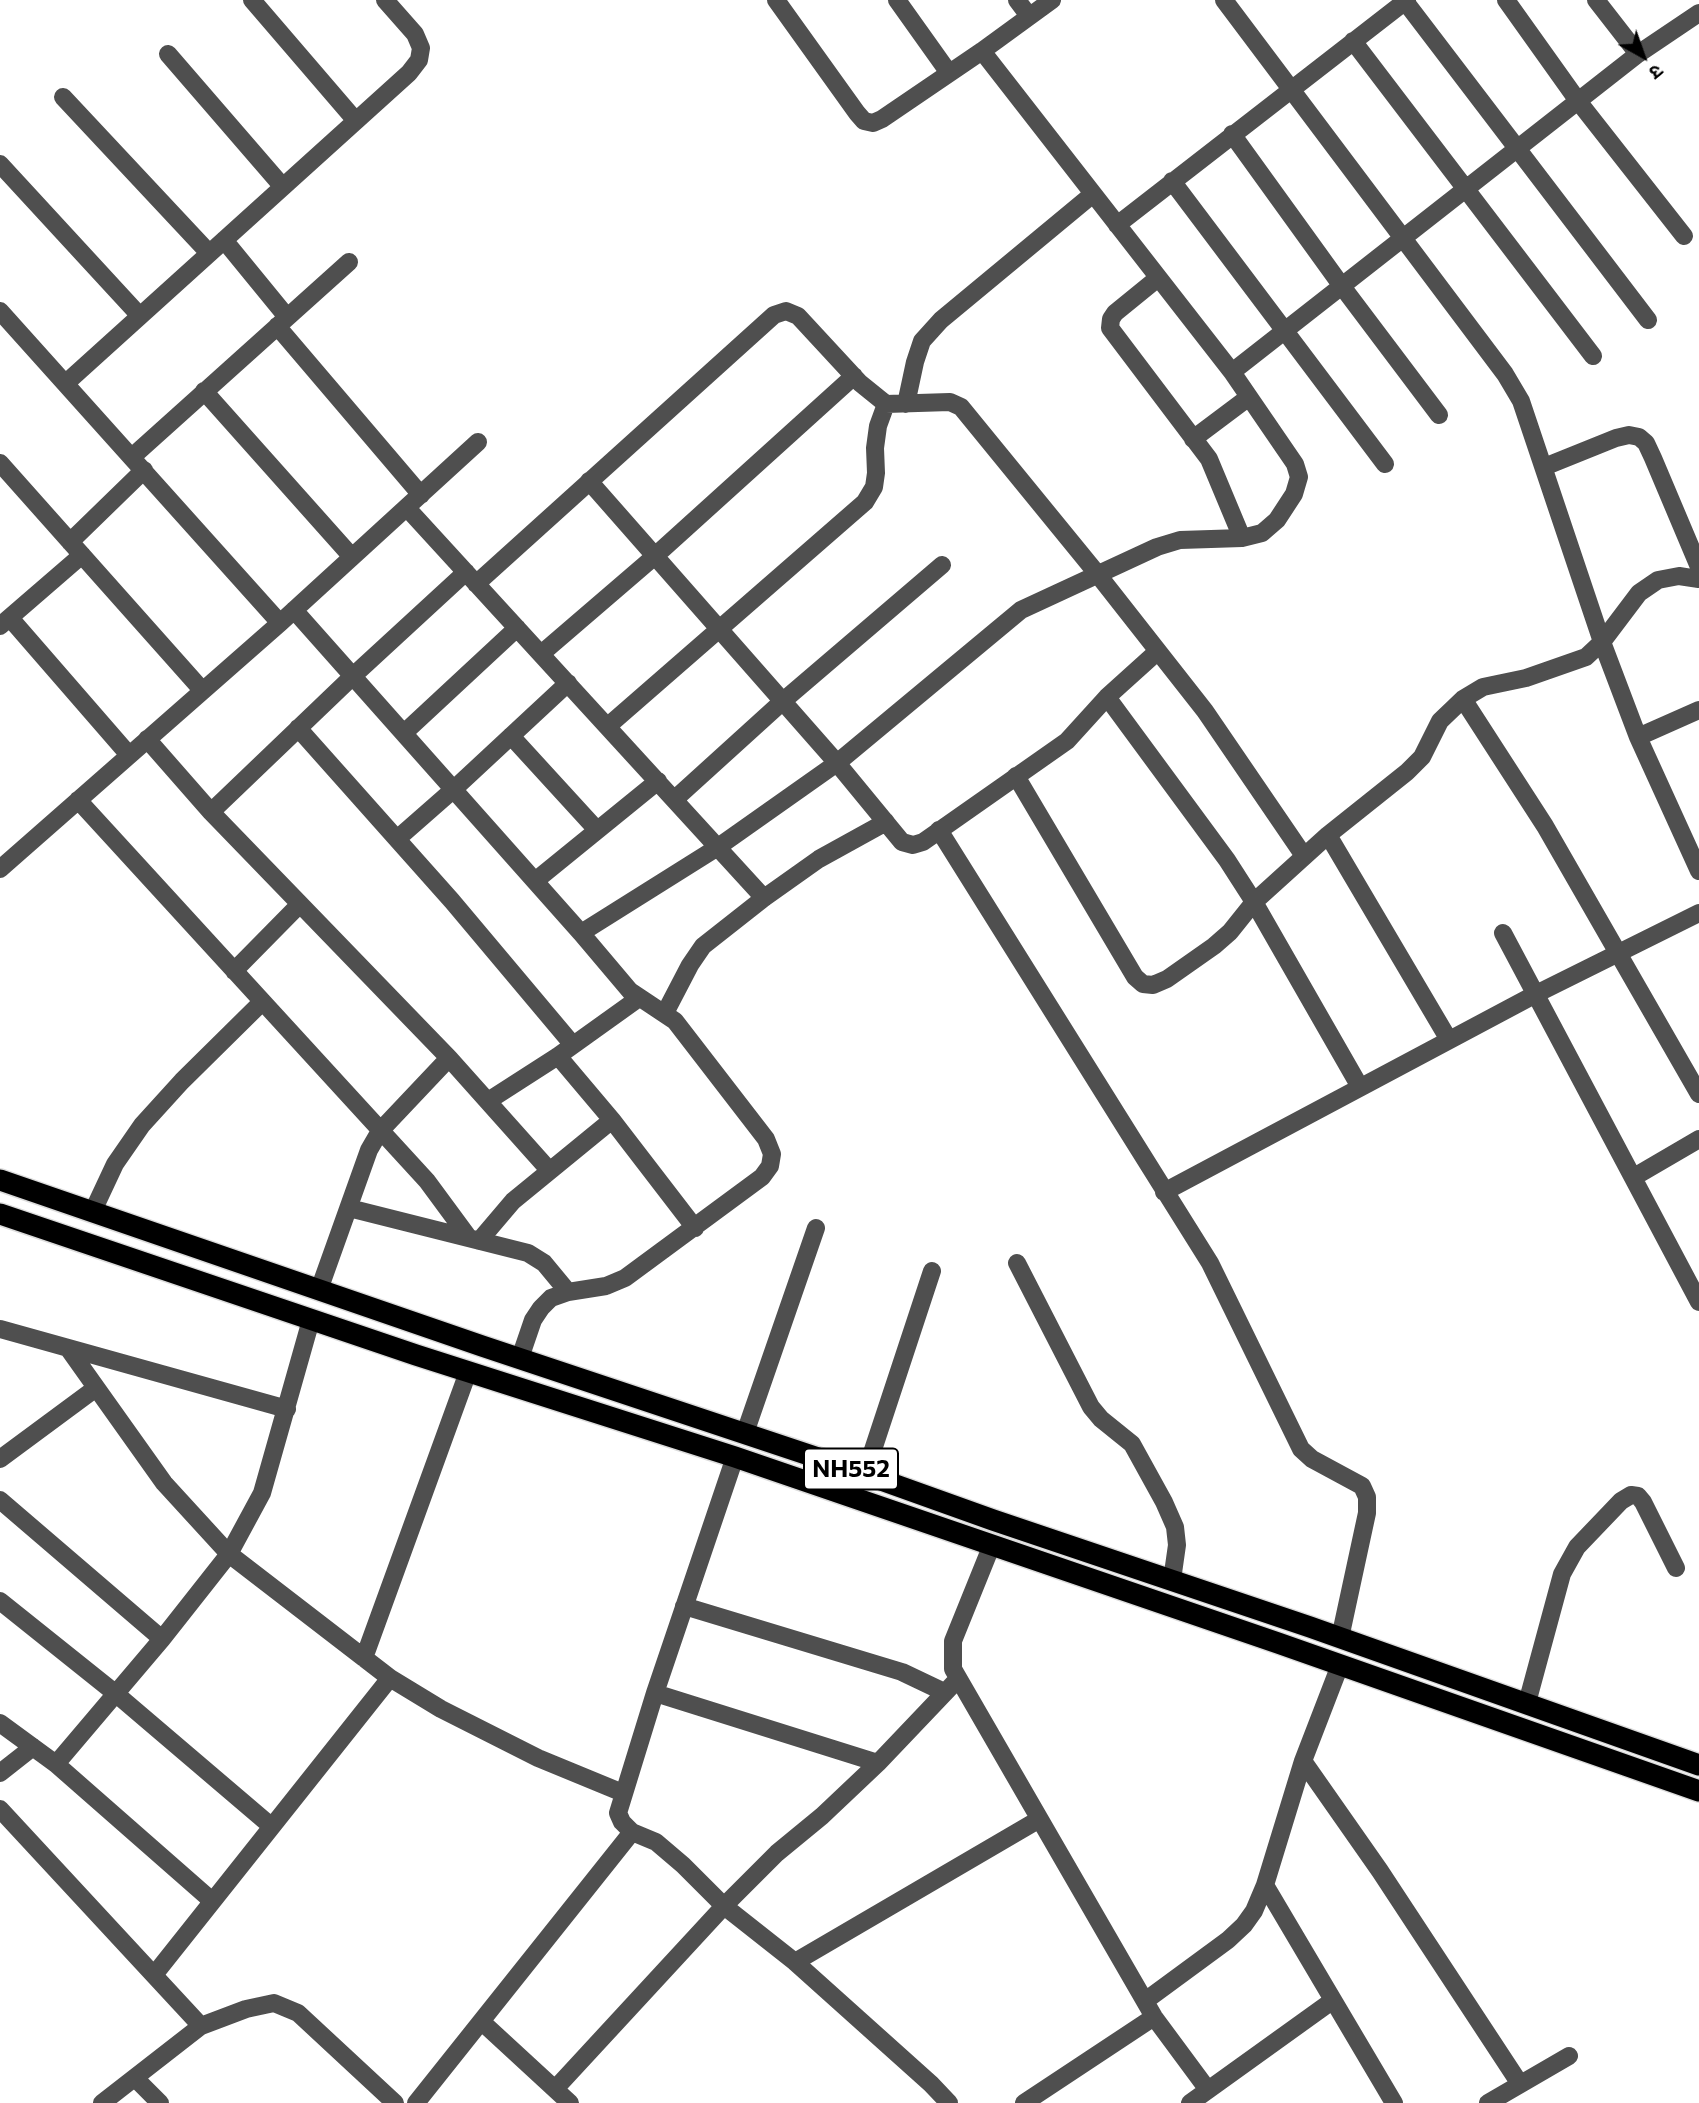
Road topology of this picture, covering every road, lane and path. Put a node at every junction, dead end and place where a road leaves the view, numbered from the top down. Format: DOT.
graph roads {
  1 [pos="252,0"];
  2 [pos="385,0"];
  3 [pos="776,0"];
  4 [pos="897,0"];
  5 [pos="1017,0"];
  6 [pos="1052,0"];
  7 [pos="1224,0"];
  8 [pos="1405,0"];
  9 [pos="1506,0"];
  10 [pos="1596,0"];
  11 [pos="1694,9"];
  12 [pos="1029,16"];
  13 [pos="1353,41"];
  14 [pos="982,51"];
  15 [pos="168,54"];
  16 [pos="1639,54"];
  17 [pos="949,73"];
  18 [pos="1291,89"];
  19 [pos="63,97"];
  20 [pos="1578,101"];
  21 [pos="356,121"];
  22 [pos="1232,134"];
  23 [pos="1517,148"];
  24 [pos="0,164"];
  25 [pos="1172,181"];
  26 [pos="283,187"];
  27 [pos="1464,189"];
  28 [pos="1093,194"];
  29 [pos="1116,225"];
  30 [pos="1403,236"];
  31 [pos="1684,236"];
  32 [pos="224,240"];
  33 [pos="209,253"];
  34 [pos="349,262"];
  35 [pos="1158,278"];
  36 [pos="1341,285"];
  37 [pos="0,311"];
  38 [pos="140,316"];
  39 [pos="1648,320"];
  40 [pos="282,322"];
  41 [pos="1285,330"];
  42 [pos="1593,356"];
  43 [pos="1232,372"];
  44 [pos="854,376"];
  45 [pos="66,383"];
  46 [pos="204,391"];
  47 [pos="1249,397"];
  48 [pos="886,404"];
  49 [pos="906,404"];
  50 [pos="1439,415"];
  51 [pos="1194,439"];
  52 [pos="478,442"];
  53 [pos="138,463"];
  54 [pos="1385,464"];
  55 [pos="1544,467"];
  56 [pos="4,475"];
  57 [pos="589,481"];
  58 [pos="421,495"];
  59 [pos="407,508"];
  60 [pos="1242,538"];
  61 [pos="76,549"];
  62 [pos="655,556"];
  63 [pos="352,557"];
  64 [pos="942,565"];
  65 [pos="1699,567"];
  66 [pos="1099,576"];
  67 [pos="471,578"];
  68 [pos="1699,579"];
  69 [pos="294,610"];
  70 [pos="5,622"];
  71 [pos="280,623"];
  72 [pos="517,628"];
  73 [pos="720,629"];
  74 [pos="1602,642"];
  75 [pos="1158,651"];
  76 [pos="541,653"];
  77 [pos="353,676"];
  78 [pos="568,683"];
  79 [pos="202,690"];
  80 [pos="1107,697"];
  81 [pos="1463,699"];
  82 [pos="783,701"];
  83 [pos="1699,710"];
  84 [pos="608,726"];
  85 [pos="298,728"];
  86 [pos="404,733"];
  87 [pos="511,736"];
  88 [pos="1638,737"];
  89 [pos="147,739"];
  90 [pos="129,755"];
  91 [pos="837,763"];
  92 [pos="1016,776"];
  93 [pos="658,781"];
  94 [pos="454,789"];
  95 [pos="675,799"];
  96 [pos="78,800"];
  97 [pos="211,812"];
  98 [pos="886,822"];
  99 [pos="597,830"];
  100 [pos="939,830"];
  101 [pos="1328,835"];
  102 [pos="397,839"];
  103 [pos="718,847"];
  104 [pos="1304,856"];
  105 [pos="0,869"];
  106 [pos="1699,871"];
  107 [pos="535,881"];
  108 [pos="764,898"];
  109 [pos="1254,902"];
  110 [pos="300,904"];
  111 [pos="1699,913"];
  112 [pos="581,933"];
  113 [pos="1503,933"];
  114 [pos="1617,953"];
  115 [pos="234,971"];
  116 [pos="1536,994"];
  117 [pos="639,998"];
  118 [pos="262,1002"];
  119 [pos="665,1013"];
  120 [pos="1449,1040"];
  121 [pos="573,1045"];
  122 [pos="558,1056"];
  123 [pos="449,1058"];
  124 [pos="1360,1087"];
  125 [pos="1699,1094"];
  126 [pos="488,1101"];
  127 [pos="612,1120"];
  128 [pos="380,1131"];
  129 [pos="1699,1139"];
  130 [pos="549,1170"];
  131 [pos="1634,1177"];
  132 [pos="0,1180"];
  133 [pos="1164,1192"];
  134 [pos="349,1208"];
  135 [pos="93,1211"];
  136 [pos="0,1214"];
  137 [pos="695,1228"];
  138 [pos="816,1228"];
  139 [pos="474,1240"];
  140 [pos="1017,1263"];
  141 [pos="932,1271"];
  142 [pos="319,1290"];
  143 [pos="568,1292"];
  144 [pos="1699,1302"];
  145 [pos="311,1320"];
  146 [pos="0,1329"];
  147 [pos="68,1348"];
  148 [pos="520,1358"];
  149 [pos="468,1372"];
  150 [pos="96,1388"];
  151 [pos="287,1409"];
  152 [pos="745,1433"];
  153 [pos="735,1457"];
  154 [pos="0,1459"];
  155 [pos="865,1474"];
  156 [pos="0,1500"];
  157 [pos="991,1547"];
  158 [pos="229,1554"];
  159 [pos="1676,1568"];
  160 [pos="1172,1580"];
  161 [pos="0,1601"];
  162 [pos="684,1606"];
  163 [pos="1340,1638"];
  164 [pos="162,1639"];
  165 [pos="364,1658"];
  166 [pos="1340,1665"];
  167 [pos="390,1678"];
  168 [pos="951,1686"];
  169 [pos="115,1693"];
  170 [pos="655,1693"];
  171 [pos="1528,1703"];
  172 [pos="0,1723"];
  173 [pos="33,1747"];
  174 [pos="1303,1761"];
  175 [pos="878,1763"];
  176 [pos="56,1765"];
  177 [pos="1699,1765"];
  178 [pos="0,1773"];
  179 [pos="1699,1791"];
  180 [pos="623,1793"];
  181 [pos="0,1810"];
  182 [pos="1038,1820"];
  183 [pos="271,1826"];
  184 [pos="632,1832"];
  185 [pos="1265,1885"];
  186 [pos="211,1900"];
  187 [pos="724,1906"];
  188 [pos="795,1962"];
  189 [pos="154,1975"];
  190 [pos="1332,2001"];
  191 [pos="1149,2009"];
  192 [pos="482,2022"];
  193 [pos="201,2026"];
  194 [pos="1569,2056"];
  195 [pos="135,2078"];
  196 [pos="1520,2084"];
  197 [pos="555,2089"];
  198 [pos="1208,2090"];
  199 [pos="1026,2102"];
  200 [pos="102,2103"];
  201 [pos="160,2103"];
  202 [pos="395,2103"];
  203 [pos="416,2103"];
  204 [pos="570,2103"];
  205 [pos="949,2103"];
  206 [pos="1190,2103"];
  207 [pos="1394,2103"];
  208 [pos="1488,2103"];
  1 -- 21 [label="street"];
  2 -- 21 [label="street"];
  3 -- 17 [label="street"];
  4 -- 17 [label="street"];
  5 -- 12 [label="street"];
  6 -- 12 [label="street"];
  7 -- 18 [label="street"];
  8 -- 13 [label="street"];
  8 -- 23 [label="street"];
  9 -- 20 [label="street"];
  10 -- 16 [label="street"];
  11 -- 16 [label="street"];
  12 -- 14 [label="street"];
  13 -- 18 [label="street"];
  13 -- 27 [label="street"];
  14 -- 17 [label="street"];
  14 -- 28 [label="street"];
  15 -- 26 [label="street"];
  16 -- 20 [label="street"];
  18 -- 22 [label="street"];
  18 -- 30 [label="street"];
  19 -- 33 [label="street"];
  20 -- 23 [label="street"];
  20 -- 31 [label="street"];
  21 -- 26 [label="street"];
  22 -- 25 [label="street"];
  22 -- 36 [label="street"];
  23 -- 27 [label="street"];
  23 -- 39 [label="street"];
  24 -- 38 [label="street"];
  25 -- 29 [label="street"];
  25 -- 41 [label="street"];
  26 -- 32 [label="street"];
  27 -- 30 [label="street"];
  27 -- 42 [label="street"];
  28 -- 29 [label="street"];
  28 -- 49 [label="street"];
  29 -- 35 [label="street"];
  30 -- 36 [label="street"];
  30 -- 55 [label="street"];
  32 -- 33 [label="street"];
  32 -- 40 [label="street"];
  33 -- 38 [label="street"];
  34 -- 40 [label="street"];
  35 -- 43 [label="street"];
  35 -- 51 [label="street"];
  36 -- 41 [label="street"];
  36 -- 50 [label="street"];
  37 -- 45 [label="street"];
  38 -- 45 [label="street"];
  40 -- 46 [label="street"];
  40 -- 58 [label="street"];
  41 -- 43 [label="street"];
  41 -- 54 [label="street"];
  43 -- 47 [label="street"];
  44 -- 48 [label="street"];
  44 -- 57 [label="street"];
  44 -- 62 [label="street"];
  45 -- 53 [label="street"];
  46 -- 53 [label="street"];
  46 -- 63 [label="street"];
  47 -- 51 [label="street"];
  47 -- 60 [label="street"];
  48 -- 49 [label="street"];
  48 -- 73 [label="street"];
  49 -- 66 [label="street"];
  51 -- 60 [label="street"];
  52 -- 58 [label="street"];
  53 -- 61 [label="street"];
  53 -- 71 [label="street"];
  55 -- 65 [label="street"];
  55 -- 74 [label="street"];
  56 -- 61 [label="street"];
  57 -- 62 [label="street"];
  57 -- 67 [label="street"];
  58 -- 59 [label="street"];
  59 -- 63 [label="street"];
  59 -- 67 [label="street"];
  60 -- 66 [label="street"];
  61 -- 70 [label="street"];
  61 -- 79 [label="street"];
  62 -- 73 [label="street"];
  62 -- 76 [label="street"];
  63 -- 69 [label="street"];
  64 -- 82 [label="street"];
  66 -- 75 [label="street"];
  66 -- 91 [label="street"];
  67 -- 72 [label="street"];
  67 -- 77 [label="street"];
  68 -- 74 [label="street"];
  69 -- 71 [label="street"];
  69 -- 77 [label="street"];
  70 -- 90 [label="street"];
  71 -- 79 [label="street"];
  72 -- 76 [label="street"];
  72 -- 86 [label="street"];
  73 -- 82 [label="street"];
  73 -- 84 [label="street"];
  74 -- 81 [label="street"];
  74 -- 88 [label="street"];
  75 -- 80 [label="street"];
  75 -- 104 [label="street"];
  76 -- 78 [label="street"];
  77 -- 85 [label="street"];
  77 -- 86 [label="street"];
  78 -- 84 [label="street"];
  78 -- 87 [label="street"];
  79 -- 89 [label="street"];
  80 -- 92 [label="street"];
  80 -- 109 [label="street"];
  81 -- 101 [label="street"];
  81 -- 114 [label="street"];
  82 -- 91 [label="street"];
  82 -- 95 [label="street"];
  83 -- 88 [label="street"];
  84 -- 93 [label="street"];
  85 -- 97 [label="street"];
  85 -- 102 [label="street"];
  86 -- 94 [label="street"];
  87 -- 94 [label="street"];
  87 -- 99 [label="street"];
  88 -- 106 [label="street"];
  89 -- 90 [label="street"];
  89 -- 97 [label="street"];
  90 -- 96 [label="street"];
  91 -- 98 [label="street"];
  91 -- 103 [label="street"];
  92 -- 100 [label="street"];
  92 -- 109 [label="street"];
  93 -- 95 [label="street"];
  93 -- 99 [label="street"];
  94 -- 102 [label="street"];
  94 -- 107 [label="street"];
  95 -- 103 [label="street"];
  96 -- 105 [label="street"];
  96 -- 115 [label="street"];
  97 -- 110 [label="street"];
  98 -- 100 [label="street"];
  98 -- 108 [label="street"];
  99 -- 107 [label="street"];
  100 -- 133 [label="street"];
  101 -- 104 [label="street"];
  101 -- 120 [label="street"];
  102 -- 121 [label="street"];
  103 -- 108 [label="street"];
  103 -- 112 [label="street"];
  104 -- 109 [label="street"];
  107 -- 112 [label="street"];
  108 -- 119 [label="street"];
  109 -- 124 [label="street"];
  110 -- 115 [label="street"];
  110 -- 123 [label="street"];
  111 -- 114 [label="street"];
  112 -- 117 [label="street"];
  113 -- 116 [label="street"];
  114 -- 116 [label="street"];
  114 -- 125 [label="street"];
  115 -- 118 [label="street"];
  116 -- 120 [label="street"];
  116 -- 131 [label="street"];
  117 -- 119 [label="street"];
  117 -- 121 [label="street"];
  118 -- 128 [label="street"];
  118 -- 135 [label="street"];
  119 -- 137 [label="street"];
  120 -- 124 [label="street"];
  121 -- 122 [label="street"];
  122 -- 126 [label="street"];
  122 -- 127 [label="street"];
  123 -- 126 [label="street"];
  123 -- 128 [label="street"];
  124 -- 133 [label="street"];
  126 -- 130 [label="street"];
  127 -- 130 [label="street"];
  127 -- 137 [label="street"];
  128 -- 134 [label="street"];
  128 -- 139 [label="street"];
  129 -- 131 [label="street"];
  130 -- 139 [label="street"];
  131 -- 144 [label="street"];
  132 -- 135 [label="highway, NH552"];
  133 -- 163 [label="street"];
  134 -- 139 [label="street"];
  134 -- 142 [label="street"];
  135 -- 142 [label="highway, NH552"];
  136 -- 145 [label="highway, NH552"];
  137 -- 143 [label="street"];
  138 -- 152 [label="street"];
  139 -- 143 [label="street"];
  140 -- 160 [label="street"];
  141 -- 155 [label="street"];
  142 -- 148 [label="highway, NH552"];
  143 -- 148 [label="street"];
  145 -- 149 [label="highway, NH552"];
  145 -- 151 [label="street"];
  146 -- 147 [label="street"];
  147 -- 150 [label="street"];
  147 -- 151 [label="street"];
  148 -- 152 [label="highway, NH552"];
  149 -- 153 [label="highway, NH552"];
  149 -- 165 [label="street"];
  150 -- 154 [label="street"];
  150 -- 158 [label="street"];
  151 -- 158 [label="street"];
  152 -- 155 [label="highway, NH552"];
  153 -- 157 [label="highway, NH552"];
  153 -- 162 [label="street"];
  155 -- 160 [label="highway, NH552"];
  156 -- 164 [label="street"];
  157 -- 166 [label="highway, NH552"];
  157 -- 168 [label="street"];
  158 -- 164 [label="street"];
  158 -- 165 [label="street"];
  159 -- 171 [label="street"];
  160 -- 163 [label="highway, NH552"];
  161 -- 169 [label="street"];
  162 -- 168 [label="street"];
  162 -- 170 [label="street"];
  163 -- 171 [label="highway, NH552"];
  164 -- 169 [label="street"];
  165 -- 167 [label="street"];
  166 -- 174 [label="street"];
  166 -- 179 [label="highway, NH552"];
  167 -- 180 [label="street"];
  167 -- 183 [label="street"];
  168 -- 175 [label="street"];
  168 -- 182 [label="street"];
  169 -- 176 [label="street"];
  169 -- 183 [label="street"];
  170 -- 175 [label="street"];
  170 -- 180 [label="street"];
  171 -- 177 [label="highway, NH552"];
  172 -- 173 [label="street"];
  173 -- 176 [label="street"];
  173 -- 178 [label="street"];
  174 -- 185 [label="street"];
  174 -- 196 [label="street"];
  175 -- 187 [label="street"];
  176 -- 186 [label="street"];
  180 -- 184 [label="street"];
  181 -- 189 [label="street"];
  182 -- 188 [label="street"];
  182 -- 191 [label="street"];
  183 -- 186 [label="street"];
  184 -- 187 [label="street"];
  184 -- 192 [label="street"];
  185 -- 190 [label="street"];
  185 -- 191 [label="street"];
  186 -- 189 [label="street"];
  187 -- 188 [label="street"];
  187 -- 197 [label="street"];
  188 -- 205 [label="street"];
  189 -- 193 [label="street"];
  190 -- 198 [label="street"];
  190 -- 207 [label="street"];
  191 -- 198 [label="street"];
  191 -- 199 [label="street"];
  192 -- 197 [label="street"];
  192 -- 203 [label="street"];
  193 -- 195 [label="street"];
  193 -- 202 [label="street"];
  194 -- 196 [label="street"];
  195 -- 200 [label="street"];
  195 -- 201 [label="street"];
  196 -- 208 [label="street"];
  197 -- 204 [label="street"];
  198 -- 206 [label="street"];
}
